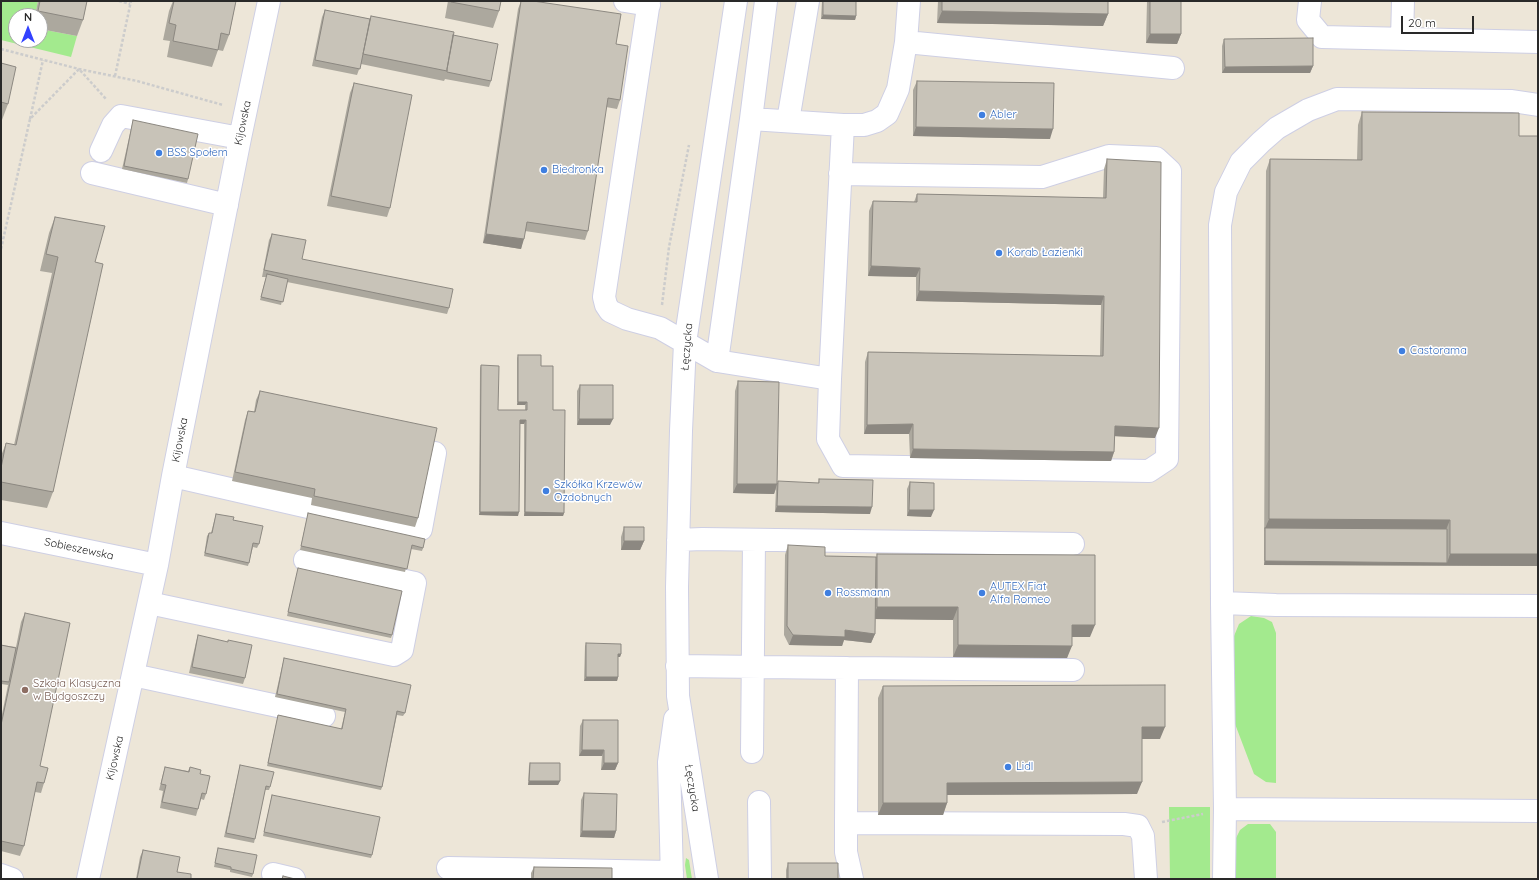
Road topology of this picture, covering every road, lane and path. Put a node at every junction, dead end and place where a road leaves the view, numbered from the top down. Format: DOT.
graph roads {
  1 [pos="120,1"];
  2 [pos="269,1"];
  3 [pos="625,1"];
  4 [pos="736,1"];
  5 [pos="766,1"];
  6 [pos="808,1"];
  7 [pos="909,1"];
  8 [pos="1310,1"];
  9 [pos="1403,1"];
  10 [pos="130,2"];
  11 [pos="649,3"];
  12 [pos="1402,39"];
  13 [pos="906,42"];
  14 [pos="1538,42"];
  15 [pos="1,49"];
  16 [pos="43,60"];
  17 [pos="78,68"];
  18 [pos="1173,68"];
  19 [pos="116,76"];
  20 [pos="1538,105"];
  21 [pos="246,112"];
  22 [pos="121,116"];
  23 [pos="30,119"];
  24 [pos="751,119"];
  25 [pos="788,121"];
  26 [pos="843,125"];
  27 [pos="240,138"];
  28 [pos="101,151"];
  29 [pos="92,173"];
  30 [pos="840,174"];
  31 [pos="227,206"];
  32 [pos="1,250"];
  33 [pos="685,343"];
  34 [pos="717,361"];
  35 [pos="830,379"];
  36 [pos="435,453"];
  37 [pos="173,476"];
  38 [pos="1,533"];
  39 [pos="678,540"];
  40 [pos="754,540"];
  41 [pos="1073,544"];
  42 [pos="305,560"];
  43 [pos="157,565"];
  44 [pos="149,602"];
  45 [pos="1222,603"];
  46 [pos="1538,606"];
  47 [pos="676,666"];
  48 [pos="752,667"];
  49 [pos="847,668"];
  50 [pos="1073,670"];
  51 [pos="133,675"];
  52 [pos="678,696"];
  53 [pos="324,716"];
  54 [pos="752,752"];
  55 [pos="759,802"];
  56 [pos="1225,809"];
  57 [pos="1538,811"];
  58 [pos="846,823"];
  59 [pos="1138,826"];
  60 [pos="448,868"];
  61 [pos="1,875"];
  62 [pos="672,876"];
  63 [pos="12,879"];
  64 [pos="88,879"];
  65 [pos="707,879"];
  66 [pos="760,879"];
  67 [pos="852,879"];
  68 [pos="1146,879"];
  69 [pos="1224,879"];
  1 -- 10 [label="path"];
  2 -- 21 [label="street, Kijowska"];
  3 -- 11 [label="street"];
  4 -- 33 [label="street, Łęczycka"];
  5 -- 24 [label="street"];
  6 -- 25 [label="street"];
  7 -- 13 [label="street"];
  8 -- 12 [label="street"];
  9 -- 12 [label="street"];
  10 -- 19 [label="path"];
  11 -- 33 [label="street"];
  12 -- 14 [label="street"];
  13 -- 18 [label="street"];
  13 -- 26 [label="street"];
  15 -- 16 [label="path"];
  16 -- 17 [label="path"];
  16 -- 23 [label="path"];
  17 -- 19 [label="path"];
  17 -- 22 [label="path"];
  17 -- 23 [label="path"];
  19 -- 21 [label="path"];
  20 -- 45 [label="street"];
  21 -- 27 [label="street, Kijowska"];
  22 -- 27 [label="street"];
  22 -- 28 [label="street"];
  23 -- 32 [label="path"];
  24 -- 25 [label="street"];
  24 -- 34 [label="street"];
  25 -- 26 [label="street"];
  26 -- 30 [label="street"];
  27 -- 31 [label="street, Kijowska"];
  29 -- 31 [label="street"];
  30 -- 35 [label="street"];
  30 -- 35 [label="street"];
  31 -- 37 [label="street, Kijowska"];
  33 -- 34 [label="street"];
  33 -- 39 [label="street, Łęczycka"];
  34 -- 35 [label="street"];
  36 -- 37 [label="street"];
  37 -- 43 [label="street, Kijowska"];
  38 -- 43 [label="street, Sobieszewska"];
  39 -- 40 [label="street"];
  39 -- 47 [label="street, Łęczycka"];
  40 -- 41 [label="street"];
  40 -- 48 [label="street"];
  42 -- 44 [label="street"];
  43 -- 44 [label="street, Kijowska"];
  44 -- 51 [label="street, Kijowska"];
  45 -- 46 [label="street"];
  45 -- 56 [label="street"];
  47 -- 48 [label="street"];
  47 -- 52 [label="street, Łęczycka"];
  48 -- 49 [label="street"];
  48 -- 54 [label="street"];
  49 -- 50 [label="street"];
  49 -- 58 [label="street"];
  51 -- 53 [label="street"];
  51 -- 64 [label="street, Kijowska"];
  52 -- 62 [label="street, Łęczycka"];
  52 -- 65 [label="street, Łęczycka"];
  55 -- 66 [label="street"];
  56 -- 57 [label="street"];
  56 -- 59 [label="path"];
  56 -- 69 [label="street"];
  58 -- 59 [label="street"];
  58 -- 67 [label="street"];
  59 -- 68 [label="street"];
  60 -- 62 [label="street"];
  61 -- 63 [label="street"];
}
